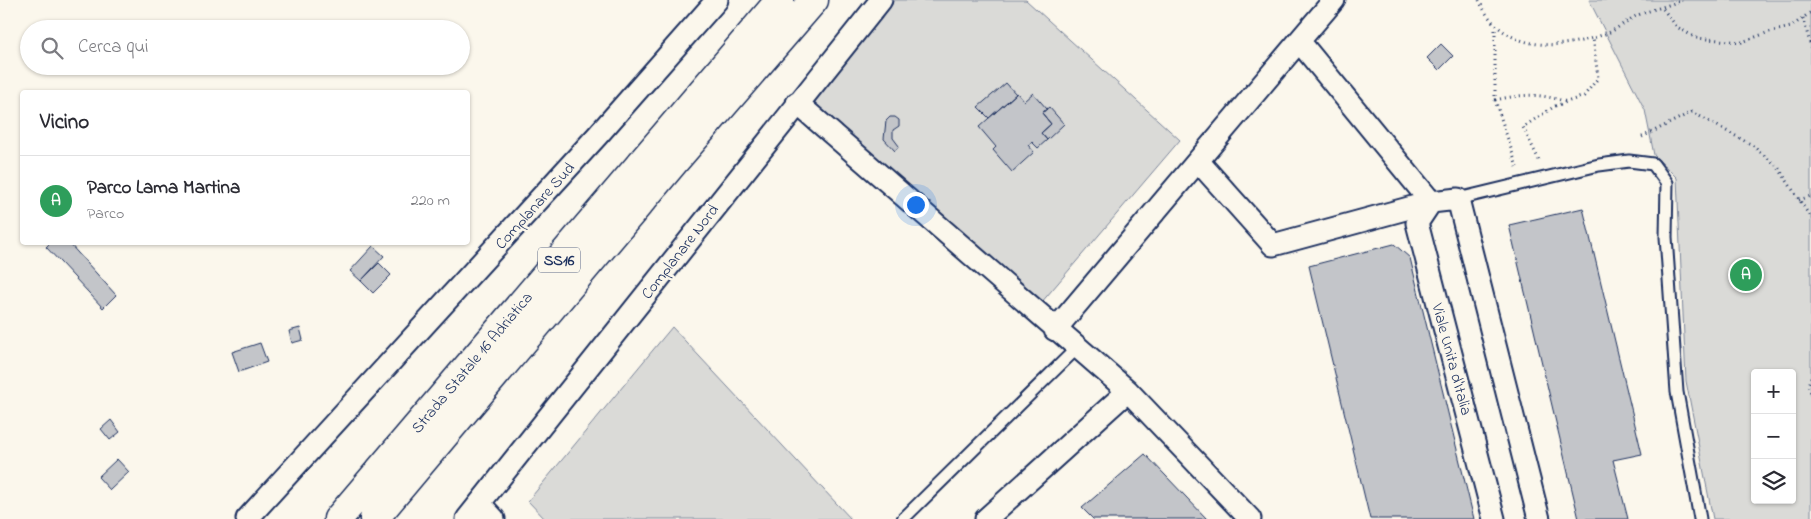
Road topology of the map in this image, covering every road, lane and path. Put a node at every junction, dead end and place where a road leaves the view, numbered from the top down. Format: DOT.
graph roads {
  1 [pos="717,0"];
  2 [pos="780,0"];
  3 [pos="814,0"];
  4 [pos="881,0"];
  5 [pos="1334,0"];
  6 [pos="1479,0"];
  7 [pos="1682,0"];
  8 [pos="1663,8"];
  9 [pos="1811,12"];
  10 [pos="1803,18"];
  11 [pos="1495,24"];
  12 [pos="1593,37"];
  13 [pos="1299,41"];
  14 [pos="1811,47"];
  15 [pos="1495,100"];
  16 [pos="1568,102"];
  17 [pos="797,103"];
  18 [pos="1642,136"];
  19 [pos="1198,161"];
  20 [pos="1542,165"];
  21 [pos="1526,168"];
  22 [pos="1518,170"];
  23 [pos="1509,172"];
  24 [pos="1811,196"];
  25 [pos="1458,199"];
  26 [pos="1799,200"];
  27 [pos="1431,202"];
  28 [pos="1811,218"];
  29 [pos="1055,330"];
  30 [pos="1077,348"];
  31 [pos="1811,377"];
  32 [pos="1128,391"];
  33 [pos="1811,393"];
  34 [pos="480,514"];
  35 [pos="247,519"];
  36 [pos="338,519"];
  37 [pos="374,519"];
  38 [pos="902,519"];
  39 [pos="986,519"];
  40 [pos="1250,519"];
  41 [pos="1494,519"];
  42 [pos="1539,519"];
  43 [pos="1700,519"];
  1 -- 35 [label="street, Complanare Sud"];
  2 -- 36 [label="highway, Strada Statale 16 Adriatica / SS16"];
  3 -- 37 [label="highway, Strada Statale 16 Adriatica / SS16"];
  4 -- 17 [label="street, Complanare Nord"];
  5 -- 13 [label="street"];
  6 -- 11 [label="path"];
  7 -- 8 [label="path"];
  8 -- 10 [label="path"];
  8 -- 12 [label="path"];
  9 -- 10 [label="path"];
  10 -- 14 [label="path"];
  11 -- 12 [label="path"];
  11 -- 15 [label="path"];
  12 -- 16 [label="path"];
  13 -- 19 [label="street"];
  13 -- 27 [label="street"];
  15 -- 16 [label="path"];
  15 -- 22 [label="path"];
  16 -- 20 [label="path"];
  17 -- 29 [label="street"];
  17 -- 34 [label="street, Complanare Nord"];
  18 -- 26 [label="path"];
  19 -- 27 [label="street"];
  19 -- 29 [label="street"];
  21 -- 22 [label="path"];
  22 -- 23 [label="path"];
  24 -- 26 [label="path"];
  25 -- 27 [label="street"];
  25 -- 42 [label="street"];
  25 -- 43 [label="lane"];
  26 -- 28 [label="path"];
  27 -- 41 [label="street, Viale Unita d'Italia"];
  29 -- 30 [label="street"];
  30 -- 32 [label="street"];
  30 -- 38 [label="lane"];
  31 -- 33 [label="path"];
  32 -- 39 [label="street"];
  32 -- 40 [label="street"];
}
